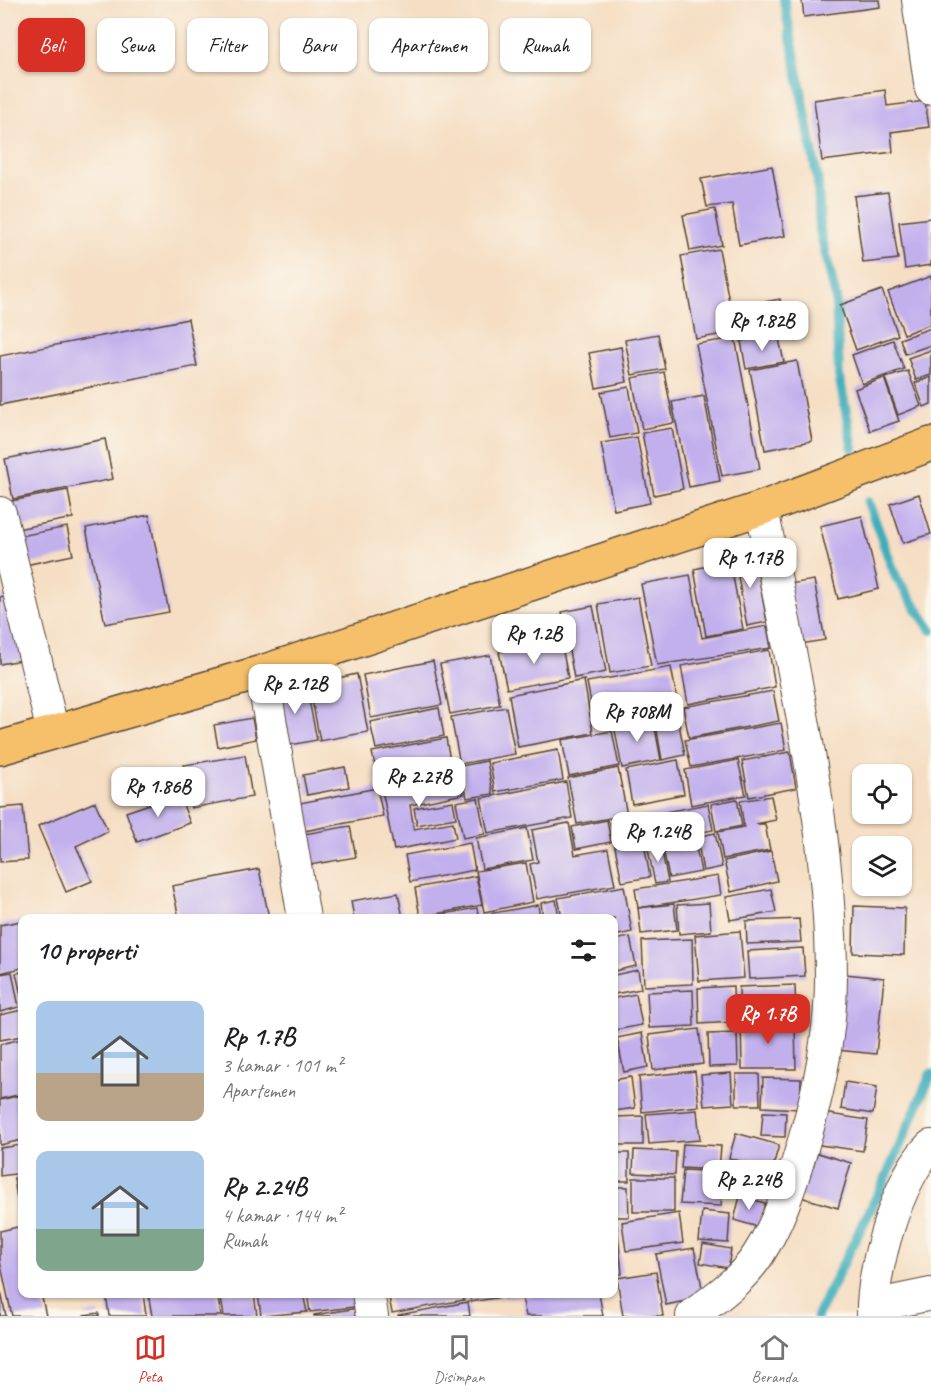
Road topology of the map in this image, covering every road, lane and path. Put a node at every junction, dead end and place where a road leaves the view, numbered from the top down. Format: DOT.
graph roads {
  1 [pos="918,0"];
  2 [pos="931,89"];
  3 [pos="931,444"];
  4 [pos="762,508"];
  5 [pos="0,513"];
  6 [pos="262,672"];
  7 [pos="53,732"];
  8 [pos="0,748"];
  9 [pos="303,914"];
  10 [pos="931,1146"];
  11 [pos="931,1294"];
  12 [pos="369,1298"];
  13 [pos="873,1311"];
  14 [pos="372,1316"];
  15 [pos="692,1316"];
  1 -- 2 [label="street"];
  3 -- 4 [label="highway"];
  4 -- 6 [label="highway"];
  4 -- 15 [label="street"];
  5 -- 7 [label="street"];
  6 -- 7 [label="highway"];
  6 -- 9 [label="street"];
  7 -- 8 [label="highway"];
  10 -- 13 [label="street"];
  11 -- 13 [label="street"];
  12 -- 14 [label="street"];
}
